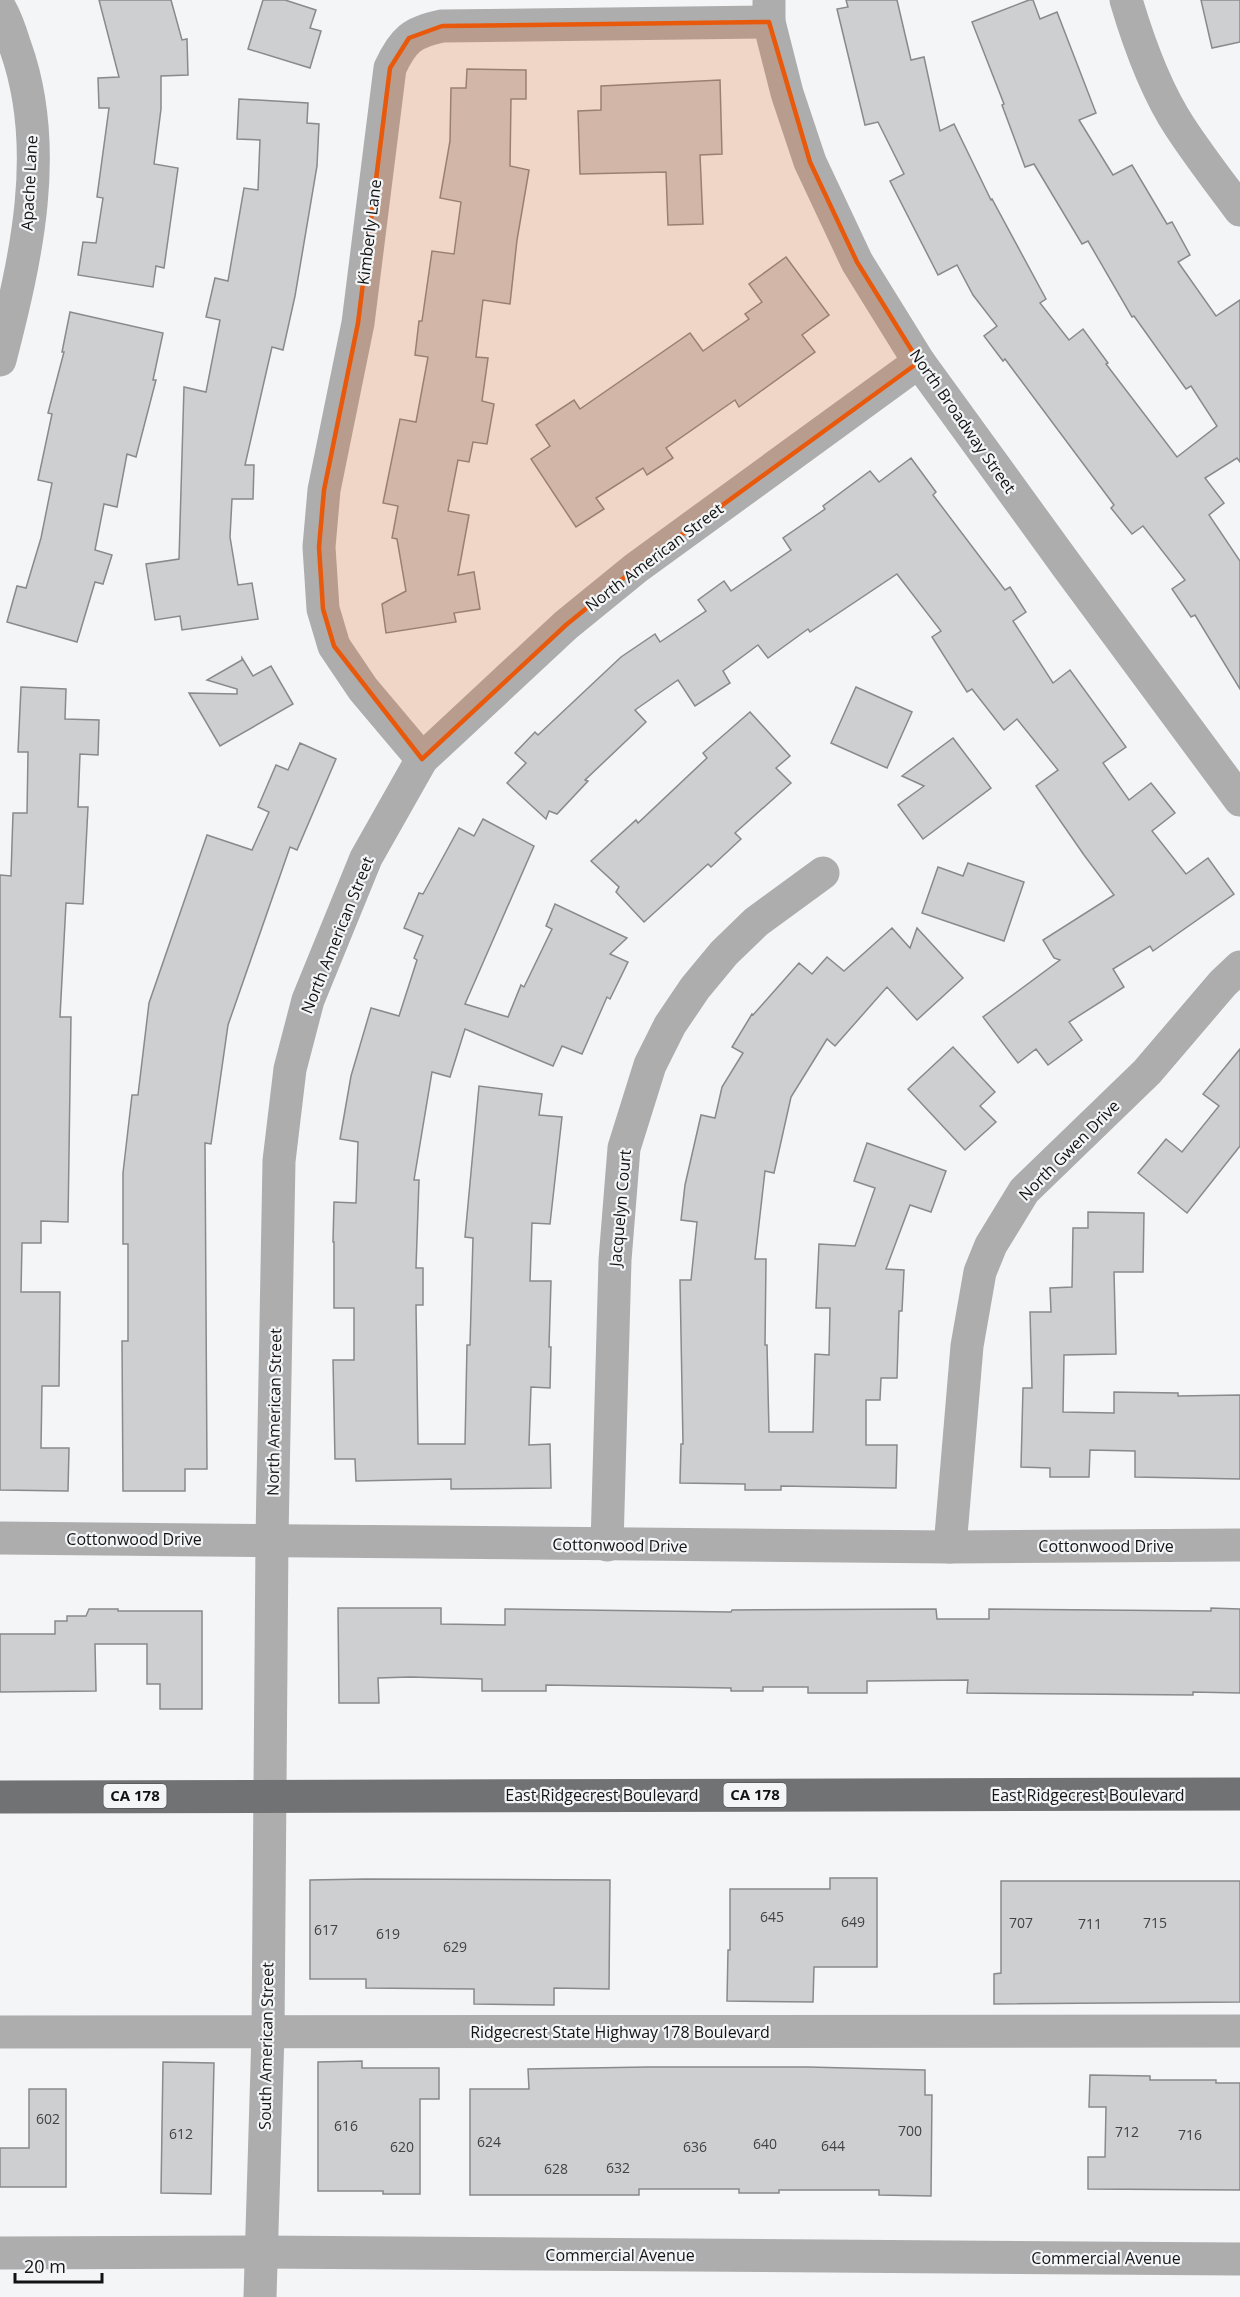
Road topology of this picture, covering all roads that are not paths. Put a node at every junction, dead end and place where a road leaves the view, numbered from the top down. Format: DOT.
graph roads {
  1 [pos="1126,0"];
  2 [pos="0,8"];
  3 [pos="769,11"];
  4 [pos="1240,210"];
  5 [pos="0,360"];
  6 [pos="920,362"];
  7 [pos="422,759"];
  8 [pos="1240,800"];
  9 [pos="823,873"];
  10 [pos="1240,966"];
  11 [pos="0,1538"];
  12 [pos="272,1539"];
  13 [pos="607,1545"];
  14 [pos="1240,1545"];
  15 [pos="950,1547"];
  16 [pos="1240,1794"];
  17 [pos="269,1795"];
  18 [pos="0,1797"];
  19 [pos="1240,2031"];
  20 [pos="0,2032"];
  21 [pos="268,2033"];
  22 [pos="260,2252"];
  23 [pos="0,2253"];
  24 [pos="1240,2259"];
  25 [pos="260,2297"];
  1 -- 4 [label="street"];
  2 -- 5 [label="street, Apache Lane"];
  3 -- 6 [label="street, North Broadway Street"];
  3 -- 7 [label="street, Kimberly Lane"];
  6 -- 7 [label="street, North American Street"];
  6 -- 8 [label="street, North Broadway Street"];
  7 -- 12 [label="street, North American Street"];
  9 -- 13 [label="street, Jacquelyn Court"];
  10 -- 15 [label="street, North Gwen Drive"];
  11 -- 12 [label="street, Cottonwood Drive"];
  12 -- 13 [label="street, Cottonwood Drive"];
  12 -- 17 [label="street, North American Street"];
  13 -- 15 [label="street, Cottonwood Drive"];
  14 -- 15 [label="street, Cottonwood Drive"];
  16 -- 17 [label="main road, East Ridgecrest Boulevard / CA 178"];
  17 -- 18 [label="main road, East Ridgecrest Boulevard / CA 178"];
  17 -- 21 [label="street, South American Street"];
  19 -- 21 [label="street, Ridgecrest State Highway 178 Boulevard"];
  20 -- 21 [label="street, Ridgecrest State Highway 178 Boulevard"];
  21 -- 22 [label="street, South American Street"];
  22 -- 23 [label="street, Commercial Avenue"];
  22 -- 24 [label="street, Commercial Avenue"];
  22 -- 25 [label="street, South American Street"];
}
